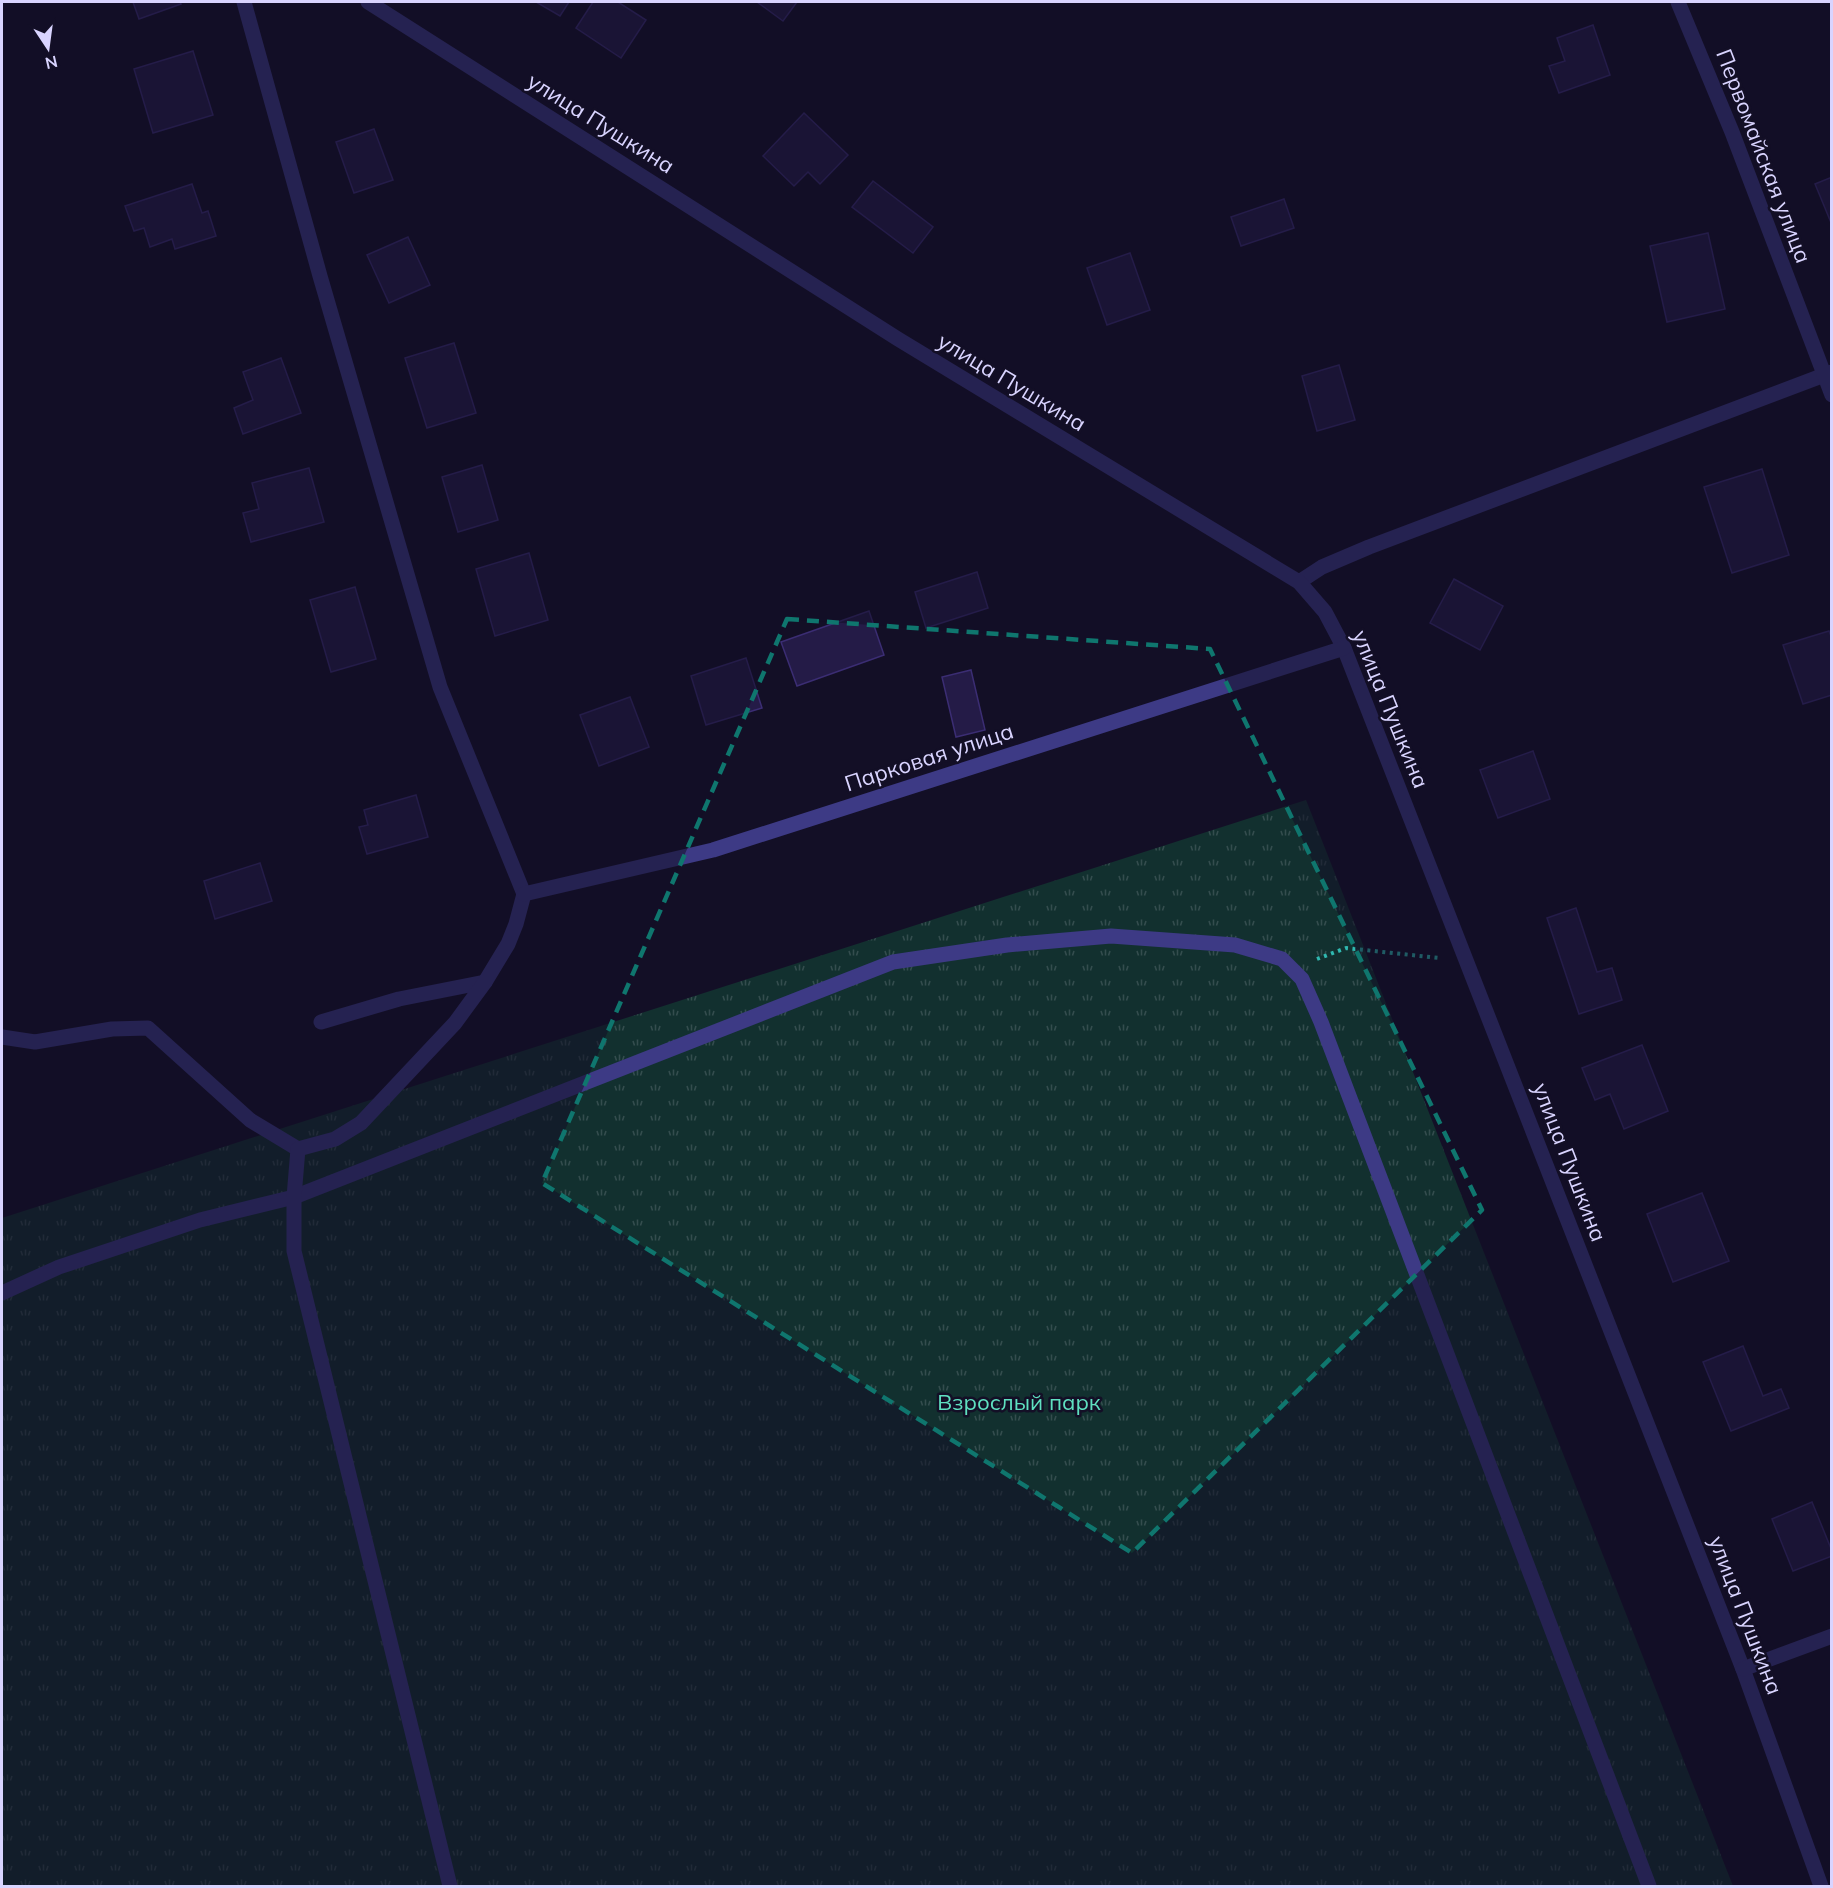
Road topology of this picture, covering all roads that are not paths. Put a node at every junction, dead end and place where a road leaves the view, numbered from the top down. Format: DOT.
graph roads {
  1 [pos="244,2"];
  2 [pos="368,2"];
  3 [pos="1677,2"];
  4 [pos="1828,373"];
  5 [pos="1832,395"];
  6 [pos="1299,582"];
  7 [pos="1344,648"];
  8 [pos="524,894"];
  9 [pos="485,982"];
  10 [pos="321,1022"];
  11 [pos="2,1037"];
  12 [pos="298,1149"];
  13 [pos="294,1197"];
  14 [pos="2,1293"];
  15 [pos="1832,1636"];
  16 [pos="1743,1669"];
  17 [pos="450,1887"];
  18 [pos="1649,1887"];
  19 [pos="1821,1887"];
  1 -- 8 [label="street"];
  2 -- 6 [label="street, улица Пушкина"];
  3 -- 4 [label="street, Первомайская улица"];
  4 -- 5 [label="street, Первомайская улица"];
  4 -- 6 [label="street"];
  6 -- 7 [label="street, улица Пушкина"];
  7 -- 8 [label="street, Парковая улица"];
  7 -- 16 [label="street, улица Пушкина"];
  8 -- 9 [label="street"];
  9 -- 10 [label="street"];
  9 -- 12 [label="street"];
  11 -- 12 [label="street"];
  12 -- 13 [label="street"];
  13 -- 14 [label="street"];
  13 -- 17 [label="street"];
  13 -- 18 [label="street"];
  15 -- 16 [label="street"];
  16 -- 19 [label="street, улица Пушкина"];
}
